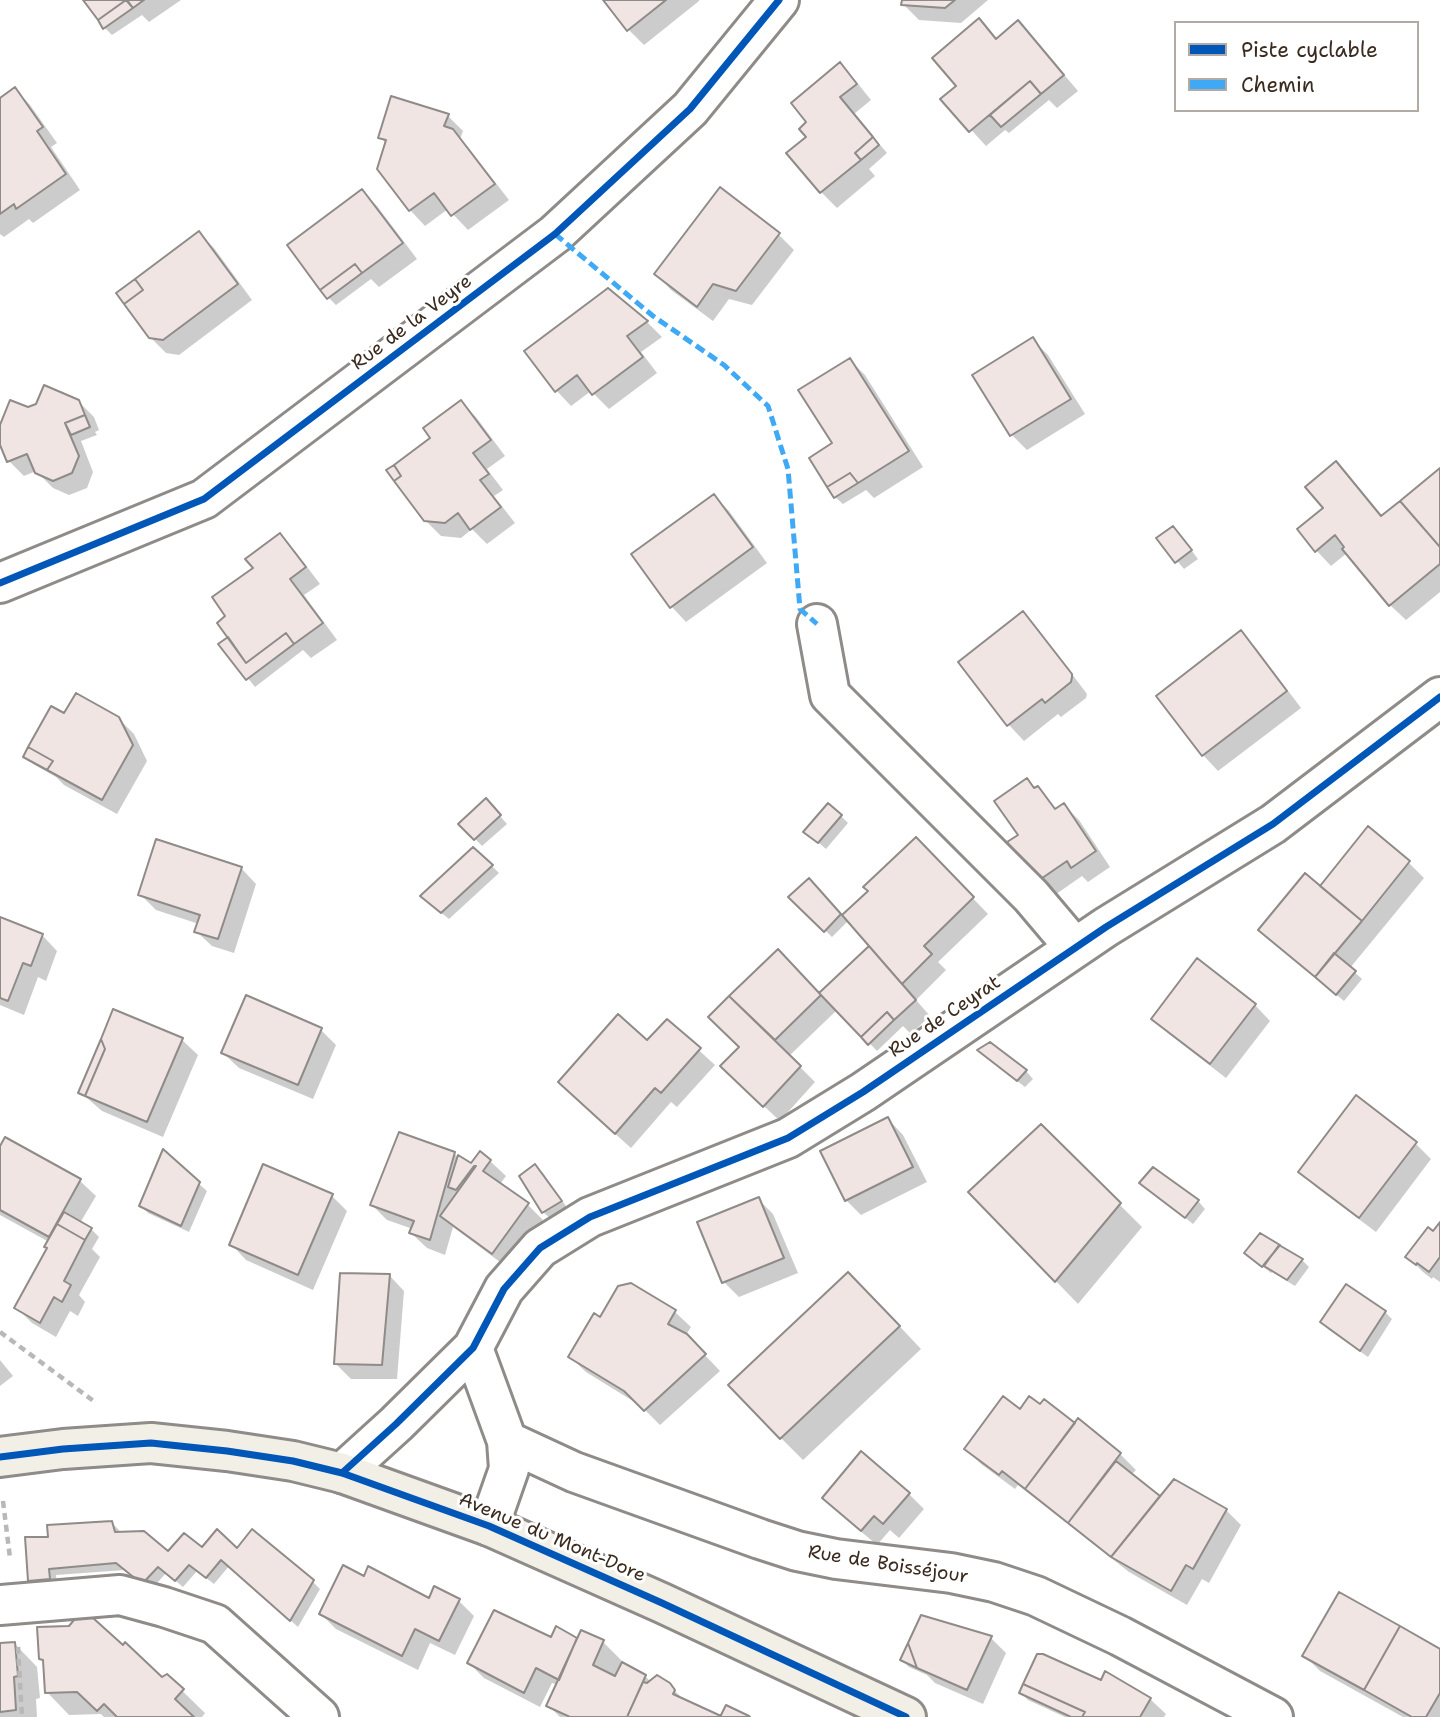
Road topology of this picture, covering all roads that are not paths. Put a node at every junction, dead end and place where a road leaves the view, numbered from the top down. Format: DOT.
graph roads {
  1 [pos="779,0"];
  2 [pos="0,583"];
  3 [pos="817,624"];
  4 [pos="1440,698"];
  5 [pos="1074,948"];
  6 [pos="474,1348"];
  7 [pos="508,1441"];
  8 [pos="1,1473"];
  9 [pos="342,1473"];
  10 [pos="489,1525"];
  11 [pos="7,1604"];
  12 [pos="319,1717"];
  13 [pos="906,1717"];
  14 [pos="1273,1717"];
  1 -- 2 [label="street, Rue de la Veyre"];
  3 -- 5 [label="street"];
  4 -- 5 [label="street, Rue de Ceyrat"];
  5 -- 6 [label="street, Rue de Ceyrat"];
  6 -- 7 [label="street"];
  6 -- 9 [label="street, Rue de Ceyrat"];
  7 -- 10 [label="street"];
  7 -- 14 [label="street, Rue de Boisséjour"];
  8 -- 9 [label="main road, Avenue du Mont-Dore"];
  9 -- 10 [label="main road, Avenue du Mont-Dore"];
  10 -- 13 [label="main road, Avenue du Mont-Dore"];
  11 -- 12 [label="street"];
}
